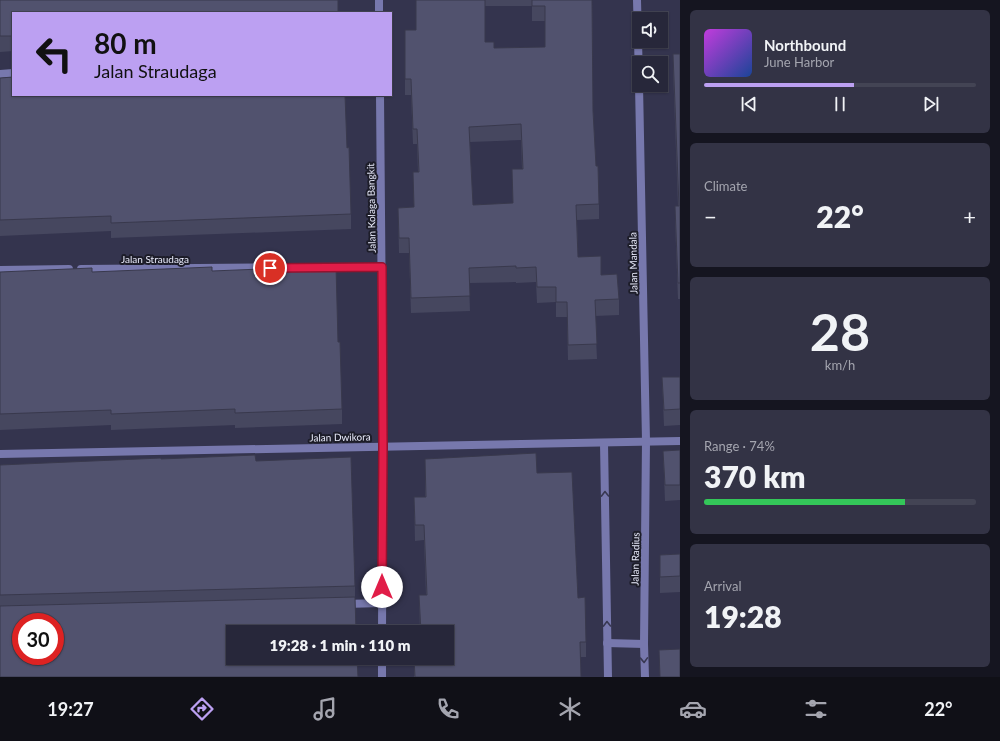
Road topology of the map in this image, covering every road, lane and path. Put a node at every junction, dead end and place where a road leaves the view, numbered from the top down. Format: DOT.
graph roads {
  1 [pos="379,0"];
  2 [pos="638,0"];
  3 [pos="379,12"];
  4 [pos="639,56"];
  5 [pos="12,73"];
  6 [pos="0,74"];
  7 [pos="639,92"];
  8 [pos="380,96"];
  9 [pos="382,267"];
  10 [pos="0,270"];
  11 [pos="646,441"];
  12 [pos="680,441"];
  13 [pos="604,443"];
  14 [pos="383,447"];
  15 [pos="0,454"];
  16 [pos="382,603"];
  17 [pos="334,604"];
  18 [pos="382,625"];
  19 [pos="607,643"];
  20 [pos="644,644"];
  21 [pos="382,665"];
  22 [pos="382,677"];
  23 [pos="608,677"];
  24 [pos="645,677"];
  1 -- 3 [label="street"];
  2 -- 4 [label="street"];
  5 -- 6 [label="street"];
  7 -- 11 [label="street, Jalan Mandala"];
  8 -- 9 [label="street, Jalan Kolaga Bangkit"];
  9 -- 10 [label="street, Jalan Straudaga"];
  9 -- 14 [label="street, Jalan Kolaga Bangkit"];
  11 -- 12 [label="street, Jalan Dwikora"];
  11 -- 13 [label="street, Jalan Dwikora"];
  11 -- 20 [label="street, Jalan Radius"];
  13 -- 14 [label="street, Jalan Dwikora"];
  19 -- 13 [label="street, one-way"];
  14 -- 15 [label="street, Jalan Dwikora"];
  14 -- 16 [label="street, Jalan Kolaga Bangkit"];
  16 -- 17 [label="street"];
  16 -- 18 [label="street, Jalan Kolaga Bangkit"];
  19 -- 20 [label="street"];
  19 -- 23 [label="street"];
  20 -- 24 [label="street, Jalan Radius, one-way"];
  21 -- 22 [label="street"];
}
